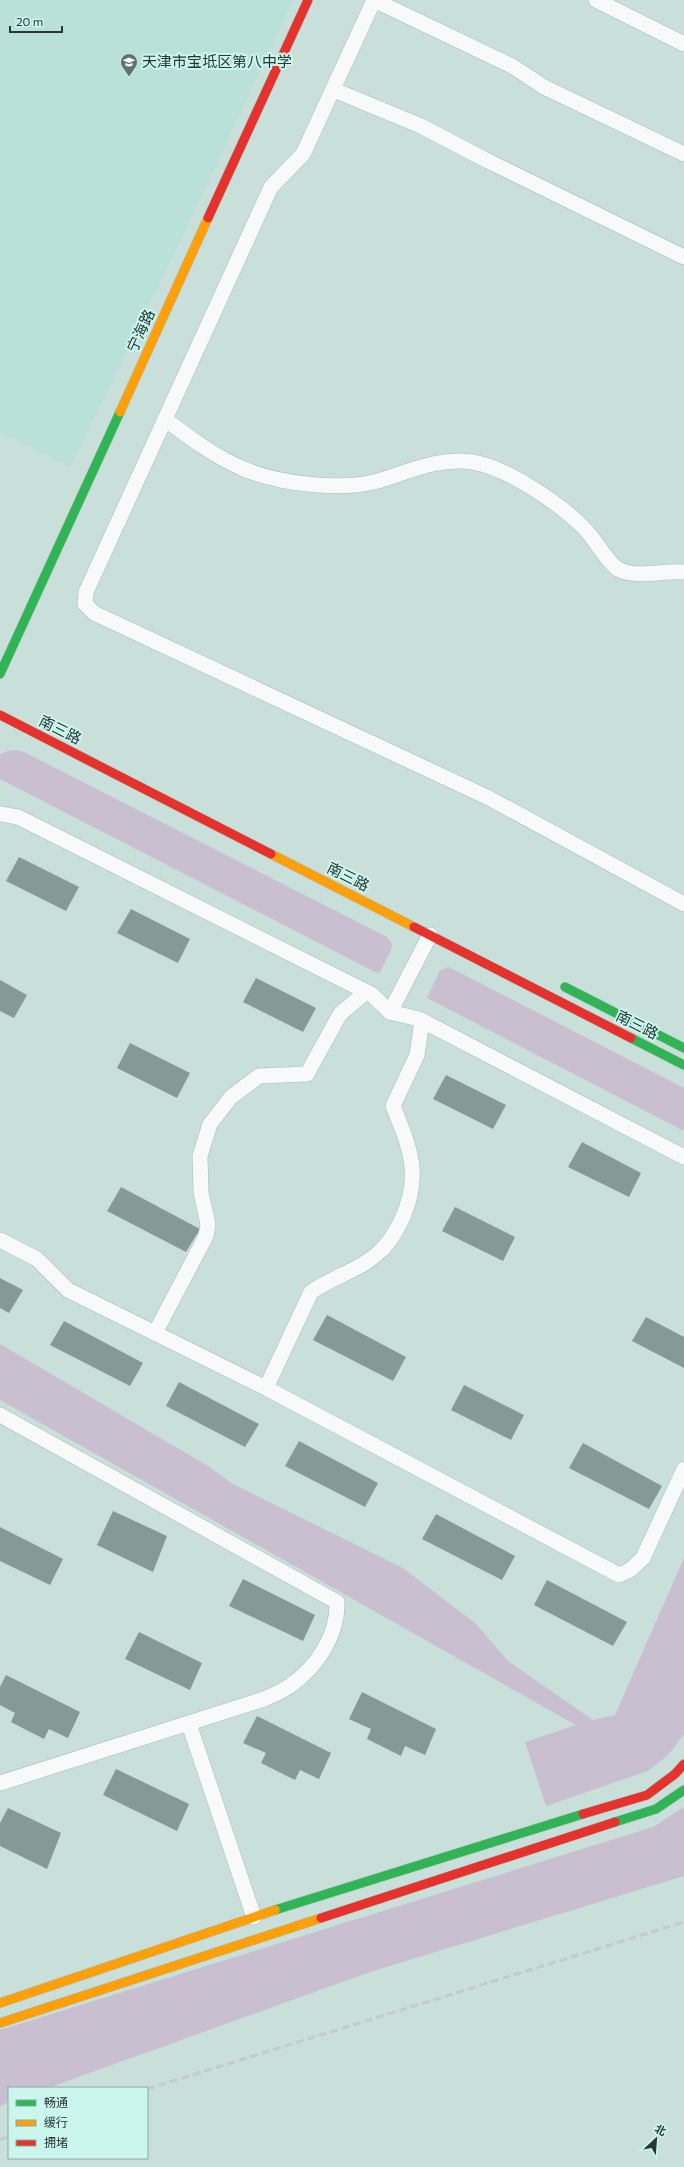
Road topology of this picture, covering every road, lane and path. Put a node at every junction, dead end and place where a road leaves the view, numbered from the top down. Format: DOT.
graph roads {
  1 [pos="308,0"];
  2 [pos="374,0"];
  3 [pos="596,0"];
  4 [pos="684,44"];
  5 [pos="334,90"];
  6 [pos="684,154"];
  7 [pos="684,257"];
  8 [pos="165,419"];
  9 [pos="684,572"];
  10 [pos="0,674"];
  11 [pos="0,715"];
  12 [pos="0,814"];
  13 [pos="684,904"];
  14 [pos="430,935"];
  15 [pos="556,983"];
  16 [pos="366,992"];
  17 [pos="390,1012"];
  18 [pos="422,1021"];
  19 [pos="684,1048"];
  20 [pos="684,1065"];
  21 [pos="684,1157"];
  22 [pos="0,1240"];
  23 [pos="155,1333"];
  24 [pos="266,1388"];
  25 [pos="0,1415"];
  26 [pos="684,1469"];
  27 [pos="188,1724"];
  28 [pos="684,1764"];
  29 [pos="0,1783"];
  30 [pos="684,1790"];
  31 [pos="254,1917"];
  32 [pos="0,2003"];
  33 [pos="0,2023"];
  1 -- 10 [label="street, 宁海路"];
  2 -- 5 [label="street"];
  2 -- 6 [label="street"];
  3 -- 4 [label="street"];
  5 -- 7 [label="street"];
  5 -- 8 [label="street"];
  8 -- 9 [label="street"];
  8 -- 13 [label="street"];
  11 -- 14 [label="street, 南三路"];
  12 -- 16 [label="street"];
  14 -- 17 [label="street"];
  14 -- 20 [label="street, 南三路"];
  15 -- 19 [label="street, 南三路"];
  16 -- 17 [label="street"];
  16 -- 23 [label="street"];
  17 -- 18 [label="street"];
  18 -- 21 [label="street"];
  18 -- 24 [label="street"];
  22 -- 23 [label="street"];
  23 -- 24 [label="street"];
  24 -- 26 [label="street"];
  25 -- 27 [label="street"];
  27 -- 29 [label="street"];
  27 -- 31 [label="street"];
  28 -- 31 [label="street"];
  30 -- 33 [label="street"];
  31 -- 32 [label="street"];
}
